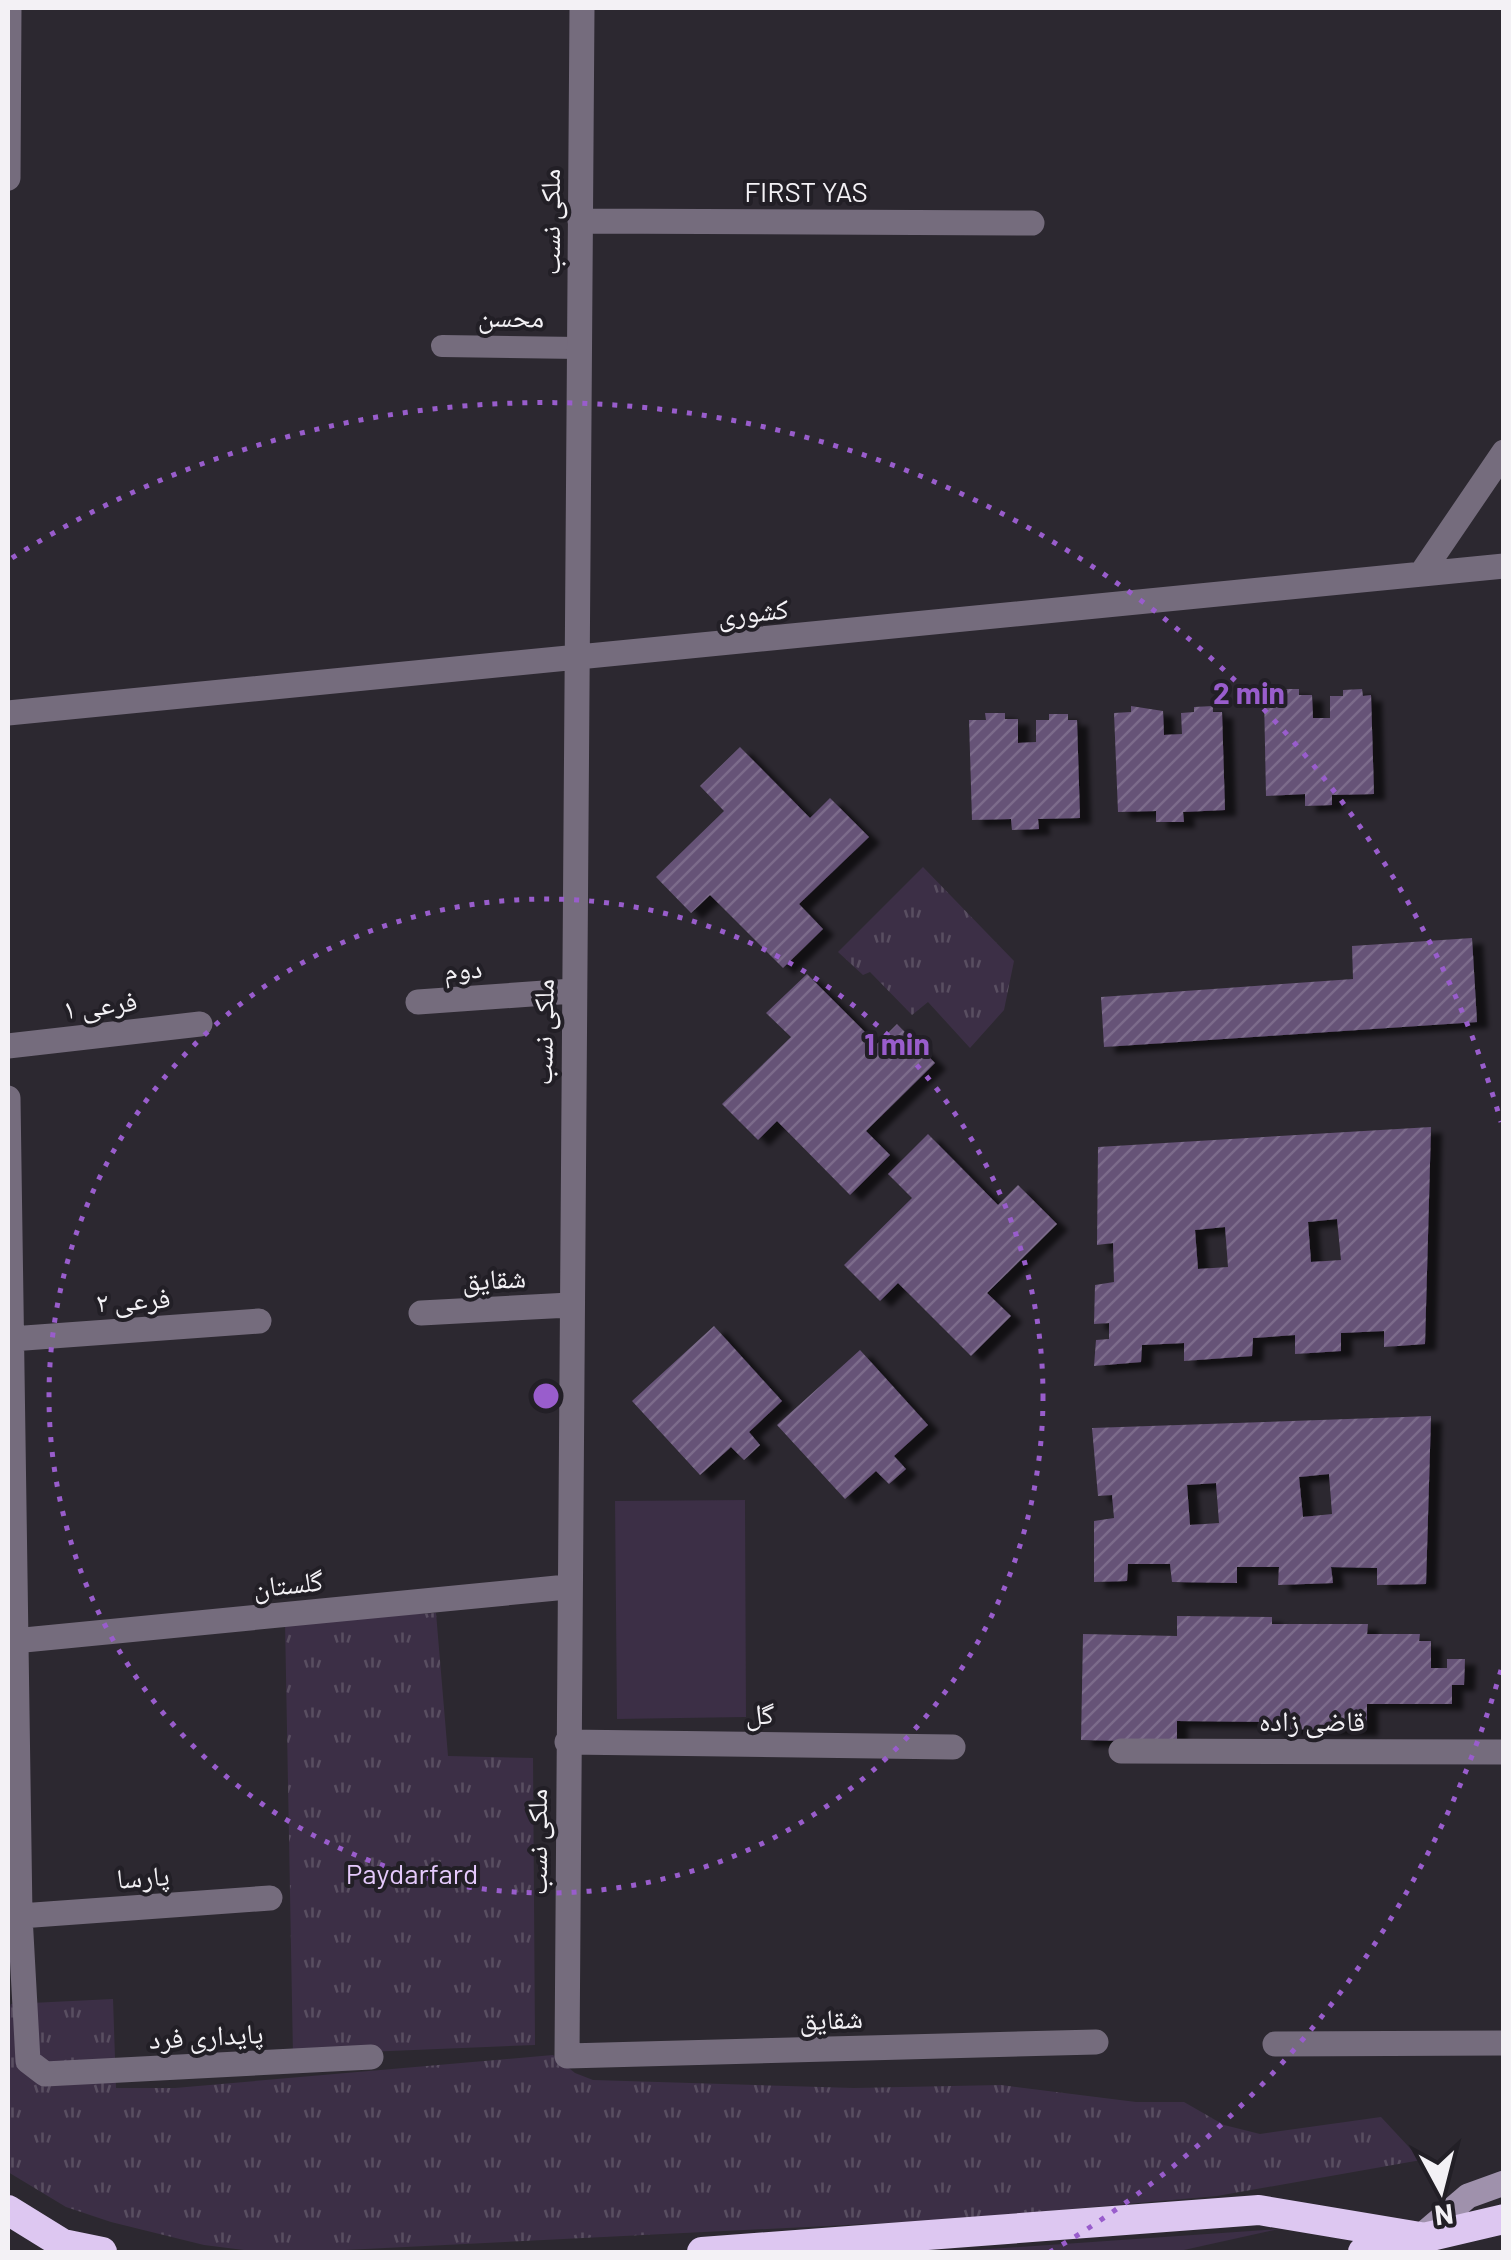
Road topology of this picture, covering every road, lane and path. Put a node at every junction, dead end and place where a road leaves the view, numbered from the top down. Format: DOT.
graph roads {
  1 [pos="9,8"];
  2 [pos="582,8"];
  3 [pos="8,178"];
  4 [pos="580,221"];
  5 [pos="1032,224"];
  6 [pos="442,346"];
  7 [pos="579,348"];
  8 [pos="1504,452"];
  9 [pos="1504,566"];
  10 [pos="1421,574"];
  11 [pos="577,661"];
  12 [pos="8,714"];
  13 [pos="573,991"];
  14 [pos="418,1002"];
  15 [pos="200,1024"];
  16 [pos="8,1046"];
  17 [pos="8,1098"];
  18 [pos="8,1189"];
  19 [pos="570,1305"];
  20 [pos="421,1313"];
  21 [pos="259,1321"];
  22 [pos="10,1339"];
  23 [pos="567,1587"];
  24 [pos="14,1641"];
  25 [pos="567,1742"];
  26 [pos="952,1747"];
  27 [pos="1121,1751"];
  28 [pos="1504,1752"];
  29 [pos="270,1898"];
  30 [pos="20,1916"];
  31 [pos="1096,2042"];
  32 [pos="1504,2043"];
  33 [pos="1274,2044"];
  34 [pos="567,2056"];
  35 [pos="371,2058"];
  36 [pos="1504,2183"];
  37 [pos="8,2210"];
  38 [pos="1504,2219"];
  39 [pos="1420,2237"];
  40 [pos="102,2252"];
  41 [pos="702,2252"];
  42 [pos="1364,2252"];
  1 -- 3 [label="street"];
  2 -- 4 [label="street, ملکی نسب"];
  4 -- 5 [label="street, FIRST YAS"];
  4 -- 7 [label="street, ملکی نسب"];
  6 -- 7 [label="lane, محسن"];
  7 -- 11 [label="street, ملکی نسب"];
  8 -- 10 [label="street"];
  9 -- 10 [label="street, کشوری"];
  10 -- 11 [label="street, کشوری"];
  11 -- 12 [label="street, کشوری"];
  11 -- 13 [label="street, ملکی نسب"];
  13 -- 14 [label="street, دوم"];
  13 -- 19 [label="street, ملکی نسب"];
  15 -- 16 [label="street, فرعی ۱"];
  17 -- 18 [label="street"];
  18 -- 22 [label="street"];
  19 -- 20 [label="street, شقایق"];
  19 -- 23 [label="street, ملکی نسب"];
  21 -- 22 [label="street, فرعی ۲"];
  22 -- 24 [label="street"];
  23 -- 24 [label="street, گلستان"];
  23 -- 25 [label="street, ملکی نسب"];
  24 -- 30 [label="street"];
  25 -- 26 [label="street, گل"];
  25 -- 34 [label="street, ملکی نسب"];
  27 -- 28 [label="street, قاضی زاده"];
  29 -- 30 [label="street, پارسا"];
  30 -- 35 [label="street, پایداری فرد"];
  31 -- 34 [label="street, شقایق"];
  32 -- 33 [label="street"];
  36 -- 39 [label="main road"];
  37 -- 40 [label="highway"];
  38 -- 39 [label="highway"];
  39 -- 41 [label="highway"];
  39 -- 42 [label="highway"];
}
